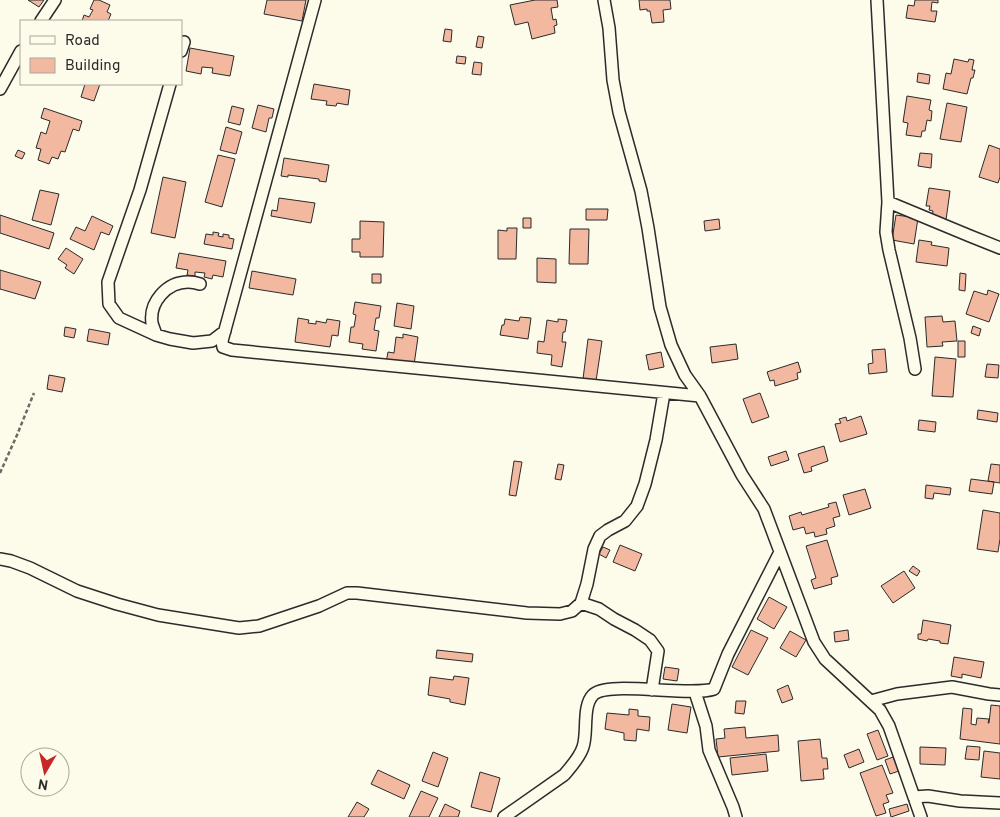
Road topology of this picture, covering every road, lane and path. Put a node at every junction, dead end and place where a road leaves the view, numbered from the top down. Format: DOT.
graph roads {
  1 [pos="55,0"];
  2 [pos="315,0"];
  3 [pos="604,0"];
  4 [pos="877,0"];
  5 [pos="42,20"];
  6 [pos="20,53"];
  7 [pos="170,85"];
  8 [pos="0,89"];
  9 [pos="888,202"];
  10 [pos="1000,248"];
  11 [pos="200,284"];
  12 [pos="225,332"];
  13 [pos="156,335"];
  14 [pos="915,369"];
  15 [pos="34,393"];
  16 [pos="664,393"];
  17 [pos="700,396"];
  18 [pos="0,473"];
  19 [pos="780,552"];
  20 [pos="0,559"];
  21 [pos="581,604"];
  22 [pos="652,690"];
  23 [pos="694,692"];
  24 [pos="1000,695"];
  25 [pos="871,701"];
  26 [pos="914,797"];
  27 [pos="1000,803"];
  28 [pos="504,817"];
  29 [pos="736,817"];
  30 [pos="921,817"];
  1 -- 5 [label="street"];
  2 -- 12 [label="street"];
  3 -- 17 [label="street"];
  4 -- 9 [label="street"];
  6 -- 8 [label="street"];
  7 -- 13 [label="street"];
  9 -- 10 [label="street"];
  9 -- 14 [label="street"];
  11 -- 13 [label="street"];
  12 -- 13 [label="street"];
  12 -- 16 [label="street"];
  15 -- 18 [label="path"];
  16 -- 17 [label="street"];
  16 -- 21 [label="street"];
  17 -- 19 [label="street"];
  19 -- 23 [label="street"];
  19 -- 25 [label="street"];
  20 -- 21 [label="street"];
  21 -- 22 [label="street"];
  22 -- 23 [label="street"];
  22 -- 28 [label="street"];
  23 -- 29 [label="street"];
  24 -- 25 [label="street"];
  25 -- 26 [label="street"];
  26 -- 27 [label="street"];
  26 -- 30 [label="street"];
}
